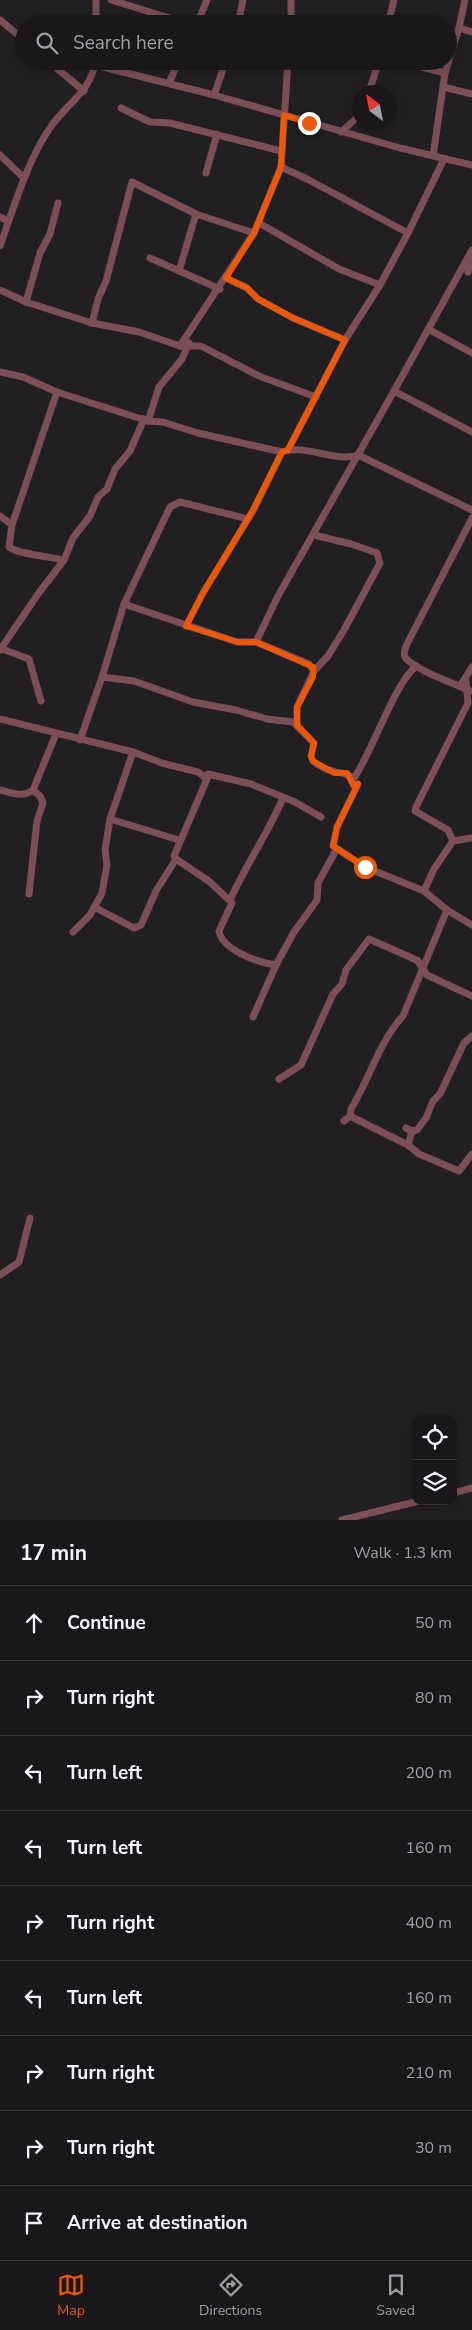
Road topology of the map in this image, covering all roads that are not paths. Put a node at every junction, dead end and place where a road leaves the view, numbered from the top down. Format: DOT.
graph roads {
  1 [pos="96,0"];
  2 [pos="110,0"];
  3 [pos="207,0"];
  4 [pos="243,0"];
  5 [pos="291,0"];
  6 [pos="394,0"];
  7 [pos="465,0"];
  8 [pos="96,15"];
  9 [pos="159,15"];
  10 [pos="201,15"];
  11 [pos="240,15"];
  12 [pos="291,15"];
  13 [pos="390,15"];
  14 [pos="0,20"];
  15 [pos="459,28"];
  16 [pos="15,32"];
  17 [pos="472,32"];
  18 [pos="457,34"];
  19 [pos="59,70"];
  20 [pos="92,70"];
  21 [pos="121,70"];
  22 [pos="174,70"];
  23 [pos="223,70"];
  24 [pos="287,70"];
  25 [pos="376,70"];
  26 [pos="434,70"];
  27 [pos="446,70"];
  28 [pos="445,73"];
  29 [pos="168,83"];
  30 [pos="371,85"];
  31 [pos="444,87"];
  32 [pos="84,91"];
  33 [pos="472,94"];
  34 [pos="214,95"];
  35 [pos="121,108"];
  36 [pos="284,115"];
  37 [pos="352,123"];
  38 [pos="341,132"];
  39 [pos="217,134"];
  40 [pos="282,151"];
  41 [pos="0,155"];
  42 [pos="433,156"];
  43 [pos="444,159"];
  44 [pos="472,166"];
  45 [pos="281,167"];
  46 [pos="206,173"];
  47 [pos="24,178"];
  48 [pos="58,203"];
  49 [pos="196,214"];
  50 [pos="0,217"];
  51 [pos="8,221"];
  52 [pos="258,223"];
  53 [pos="254,233"];
  54 [pos="408,233"];
  55 [pos="0,246"];
  56 [pos="472,250"];
  57 [pos="150,258"];
  58 [pos="179,271"];
  59 [pos="459,271"];
  60 [pos="470,274"];
  61 [pos="226,278"];
  62 [pos="380,285"];
  63 [pos="220,289"];
  64 [pos="0,290"];
  65 [pos="26,302"];
  66 [pos="92,324"];
  67 [pos="192,330"];
  68 [pos="428,330"];
  69 [pos="345,340"];
  70 [pos="180,346"];
  71 [pos="189,346"];
  72 [pos="472,353"];
  73 [pos="0,372"];
  74 [pos="394,391"];
  75 [pos="57,392"];
  76 [pos="316,397"];
  77 [pos="146,420"];
  78 [pos="472,432"];
  79 [pos="285,451"];
  80 [pos="358,455"];
  81 [pos="472,510"];
  82 [pos="0,516"];
  83 [pos="472,518"];
  84 [pos="248,519"];
  85 [pos="12,524"];
  86 [pos="314,535"];
  87 [pos="64,560"];
  88 [pos="124,604"];
  89 [pos="186,626"];
  90 [pos="256,642"];
  91 [pos="1,649"];
  92 [pos="417,666"];
  93 [pos="472,667"];
  94 [pos="314,671"];
  95 [pos="102,678"];
  96 [pos="466,681"];
  97 [pos="458,686"];
  98 [pos="470,691"];
  99 [pos="41,701"];
  100 [pos="0,719"];
  101 [pos="297,725"];
  102 [pos="56,734"];
  103 [pos="80,740"];
  104 [pos="133,752"];
  105 [pos="347,773"];
  106 [pos="207,779"];
  107 [pos="0,790"];
  108 [pos="33,790"];
  109 [pos="283,798"];
  110 [pos="321,817"];
  111 [pos="110,819"];
  112 [pos="472,838"];
  113 [pos="180,840"];
  114 [pos="453,841"];
  115 [pos="336,850"];
  116 [pos="176,858"];
  117 [pos="424,891"];
  118 [pos="29,894"];
  119 [pos="230,900"];
  120 [pos="94,907"];
  121 [pos="447,910"];
  122 [pos="472,925"];
  123 [pos="73,932"];
  124 [pos="276,965"];
  125 [pos="422,969"];
  126 [pos="472,996"];
  127 [pos="253,1017"];
  128 [pos="472,1036"];
  129 [pos="279,1079"];
  130 [pos="408,1145"];
  131 [pos="472,1154"];
  132 [pos="30,1218"];
  133 [pos="0,1275"];
  134 [pos="472,1488"];
  135 [pos="457,1492"];
  136 [pos="412,1503"];
  137 [pos="342,1520"];
  1 -- 8 [label="street"];
  2 -- 9 [label="street"];
  3 -- 10 [label="street"];
  4 -- 11 [label="street"];
  5 -- 12 [label="street"];
  6 -- 13 [label="street"];
  7 -- 15 [label="street"];
  14 -- 16 [label="street"];
  15 -- 17 [label="street"];
  15 -- 18 [label="street"];
  19 -- 32 [label="street"];
  20 -- 32 [label="street"];
  21 -- 29 [label="street"];
  22 -- 29 [label="street"];
  23 -- 34 [label="street"];
  24 -- 36 [label="street"];
  25 -- 30 [label="street"];
  26 -- 28 [label="street"];
  27 -- 28 [label="street"];
  28 -- 31 [label="street"];
  29 -- 34 [label="street"];
  31 -- 33 [label="street"];
  31 -- 42 [label="street"];
  32 -- 47 [label="street"];
  34 -- 36 [label="street"];
  35 -- 39 [label="street"];
  36 -- 38 [label="street"];
  36 -- 40 [label="street"];
  37 -- 38 [label="street"];
  38 -- 42 [label="street"];
  39 -- 40 [label="street"];
  39 -- 46 [label="street"];
  40 -- 45 [label="street"];
  41 -- 47 [label="street"];
  42 -- 43 [label="street"];
  43 -- 44 [label="street"];
  43 -- 54 [label="street"];
  45 -- 52 [label="street"];
  45 -- 54 [label="street"];
  47 -- 51 [label="street"];
  48 -- 65 [label="street"];
  49 -- 53 [label="street"];
  49 -- 58 [label="street"];
  49 -- 66 [label="street"];
  50 -- 51 [label="street"];
  51 -- 55 [label="street"];
  52 -- 53 [label="street"];
  52 -- 62 [label="street"];
  53 -- 61 [label="street"];
  54 -- 62 [label="street"];
  56 -- 59 [label="street"];
  56 -- 60 [label="street"];
  57 -- 58 [label="street"];
  58 -- 63 [label="street"];
  59 -- 60 [label="street"];
  59 -- 68 [label="street"];
  61 -- 63 [label="street"];
  61 -- 69 [label="street"];
  62 -- 69 [label="street"];
  63 -- 67 [label="street"];
  64 -- 65 [label="street"];
  65 -- 66 [label="street"];
  66 -- 70 [label="street"];
  67 -- 70 [label="street"];
  67 -- 71 [label="street"];
  68 -- 72 [label="street"];
  68 -- 74 [label="street"];
  69 -- 76 [label="street"];
  70 -- 71 [label="street"];
  71 -- 76 [label="street"];
  71 -- 77 [label="street"];
  73 -- 75 [label="street"];
  74 -- 78 [label="street"];
  74 -- 80 [label="street"];
  75 -- 77 [label="street"];
  75 -- 85 [label="street"];
  76 -- 79 [label="street"];
  77 -- 79 [label="street"];
  77 -- 87 [label="street"];
  79 -- 80 [label="street"];
  79 -- 84 [label="street"];
  80 -- 81 [label="street"];
  80 -- 86 [label="street"];
  82 -- 85 [label="street"];
  83 -- 92 [label="street"];
  84 -- 88 [label="street"];
  84 -- 89 [label="street"];
  85 -- 87 [label="street"];
  86 -- 90 [label="street"];
  86 -- 94 [label="street"];
  87 -- 91 [label="street"];
  88 -- 89 [label="street"];
  88 -- 95 [label="street"];
  89 -- 90 [label="street"];
  90 -- 94 [label="street"];
  91 -- 99 [label="street"];
  92 -- 97 [label="street"];
  92 -- 105 [label="street"];
  93 -- 96 [label="street"];
  94 -- 101 [label="street"];
  95 -- 101 [label="street"];
  95 -- 103 [label="street"];
  96 -- 97 [label="street"];
  96 -- 98 [label="street"];
  97 -- 98 [label="street"];
  98 -- 114 [label="street"];
  100 -- 102 [label="street"];
  101 -- 105 [label="street"];
  102 -- 103 [label="street"];
  102 -- 108 [label="street"];
  103 -- 104 [label="street"];
  104 -- 106 [label="street"];
  104 -- 111 [label="street"];
  105 -- 115 [label="street"];
  106 -- 109 [label="street"];
  106 -- 113 [label="street"];
  107 -- 108 [label="street"];
  108 -- 118 [label="street"];
  109 -- 110 [label="street"];
  109 -- 119 [label="street"];
  111 -- 113 [label="street"];
  111 -- 120 [label="street"];
  112 -- 114 [label="street"];
  113 -- 116 [label="street"];
  114 -- 117 [label="street"];
  115 -- 117 [label="street"];
  115 -- 124 [label="street"];
  116 -- 119 [label="street"];
  116 -- 120 [label="street"];
  117 -- 121 [label="street"];
  119 -- 124 [label="street"];
  120 -- 123 [label="street"];
  121 -- 122 [label="street"];
  121 -- 125 [label="street"];
  124 -- 127 [label="street"];
  125 -- 126 [label="street"];
  125 -- 129 [label="street"];
  125 -- 130 [label="street"];
  128 -- 130 [label="street"];
  130 -- 131 [label="street"];
  132 -- 133 [label="street"];
  134 -- 135 [label="street"];
  136 -- 137 [label="street"];
}
